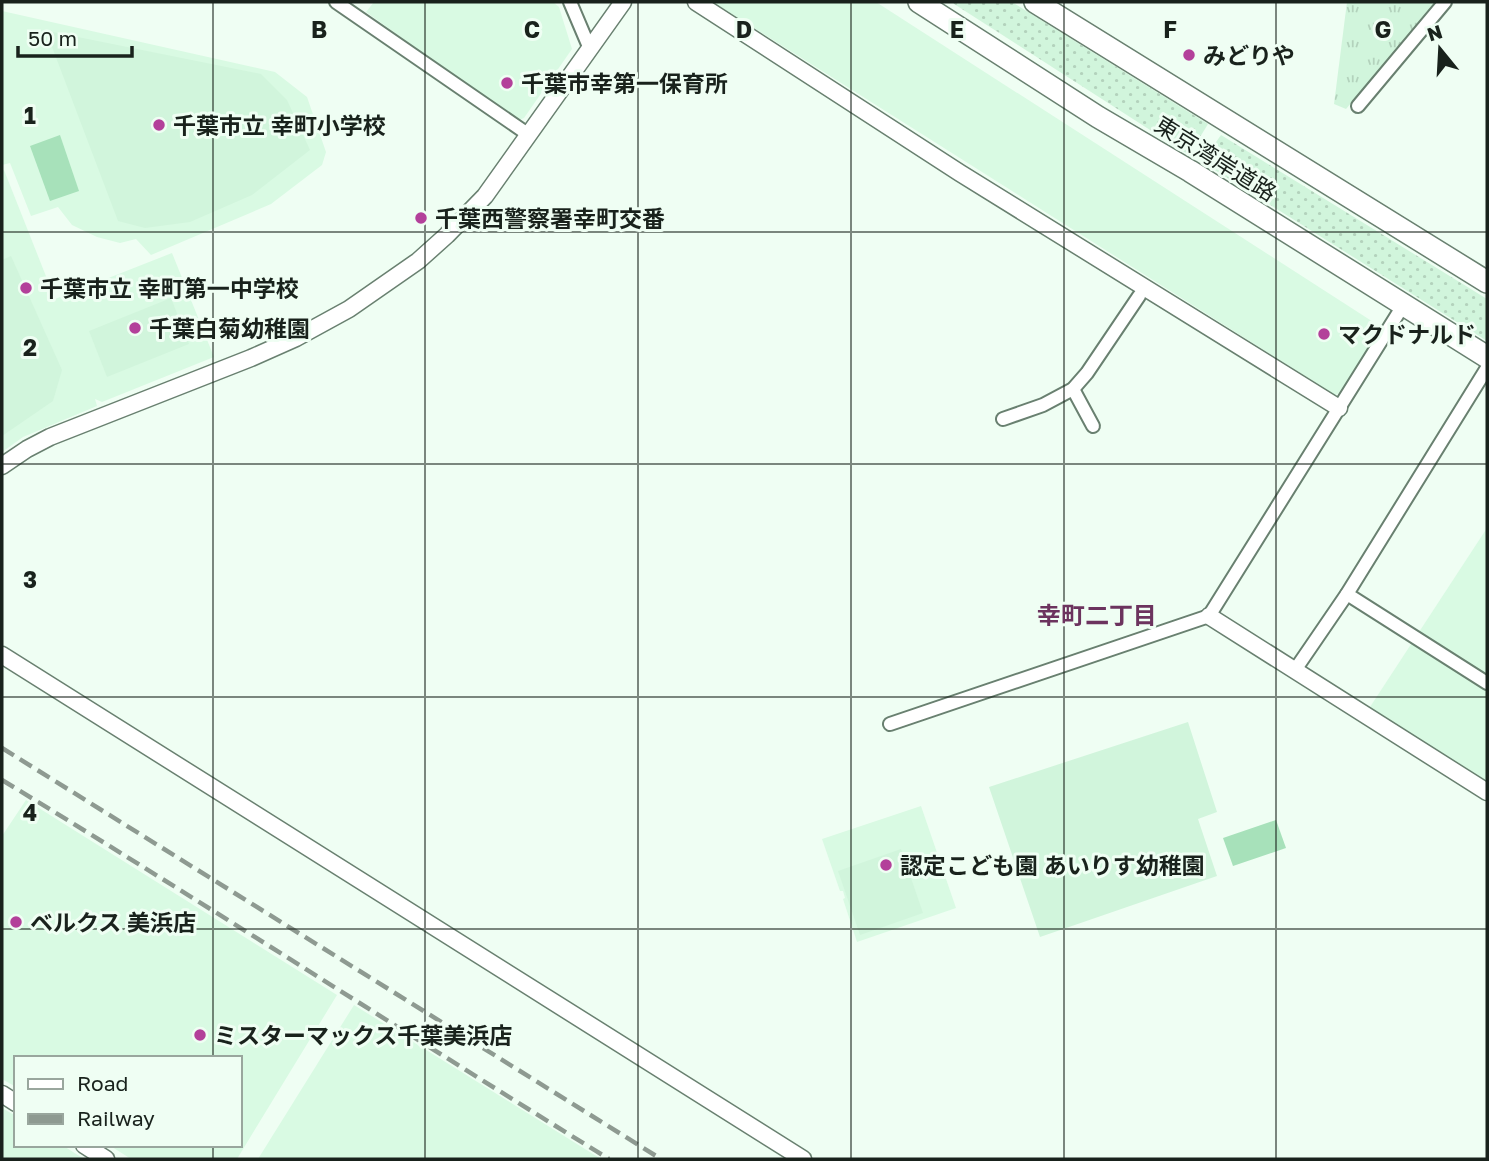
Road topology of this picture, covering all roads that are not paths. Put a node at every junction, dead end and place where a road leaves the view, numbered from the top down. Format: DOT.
graph roads {
  1 [pos="336,2"];
  2 [pos="570,2"];
  3 [pos="623,2"];
  4 [pos="696,2"];
  5 [pos="919,2"];
  6 [pos="1035,2"];
  7 [pos="1445,2"];
  8 [pos="590,49"];
  9 [pos="1358,106"];
  10 [pos="529,135"];
  11 [pos="1487,282"];
  12 [pos="1139,296"];
  13 [pos="1404,304"];
  14 [pos="1487,357"];
  15 [pos="1487,368"];
  16 [pos="1073,389"];
  17 [pos="1339,408"];
  18 [pos="1003,419"];
  19 [pos="1093,426"];
  20 [pos="2,466"];
  21 [pos="1347,594"];
  22 [pos="1209,616"];
  23 [pos="2,655"];
  24 [pos="1295,670"];
  25 [pos="1487,683"];
  26 [pos="890,724"];
  27 [pos="1487,792"];
  28 [pos="87,1147"];
  29 [pos="106,1159"];
  30 [pos="803,1159"];
  1 -- 10 [label="street"];
  2 -- 8 [label="street"];
  3 -- 8 [label="street"];
  4 -- 17 [label="street"];
  5 -- 13 [label="highway, 東京湾岸道路"];
  6 -- 11 [label="highway, 東京湾岸道路"];
  7 -- 9 [label="street"];
  8 -- 10 [label="street"];
  10 -- 20 [label="street"];
  12 -- 16 [label="street"];
  13 -- 14 [label="highway, 東京湾岸道路"];
  13 -- 17 [label="street"];
  15 -- 21 [label="street"];
  16 -- 18 [label="street"];
  16 -- 19 [label="street"];
  17 -- 22 [label="street"];
  21 -- 24 [label="street"];
  21 -- 25 [label="street"];
  22 -- 24 [label="street"];
  22 -- 26 [label="street"];
  23 -- 30 [label="street"];
  24 -- 27 [label="street"];
  28 -- 29 [label="street"];
}
